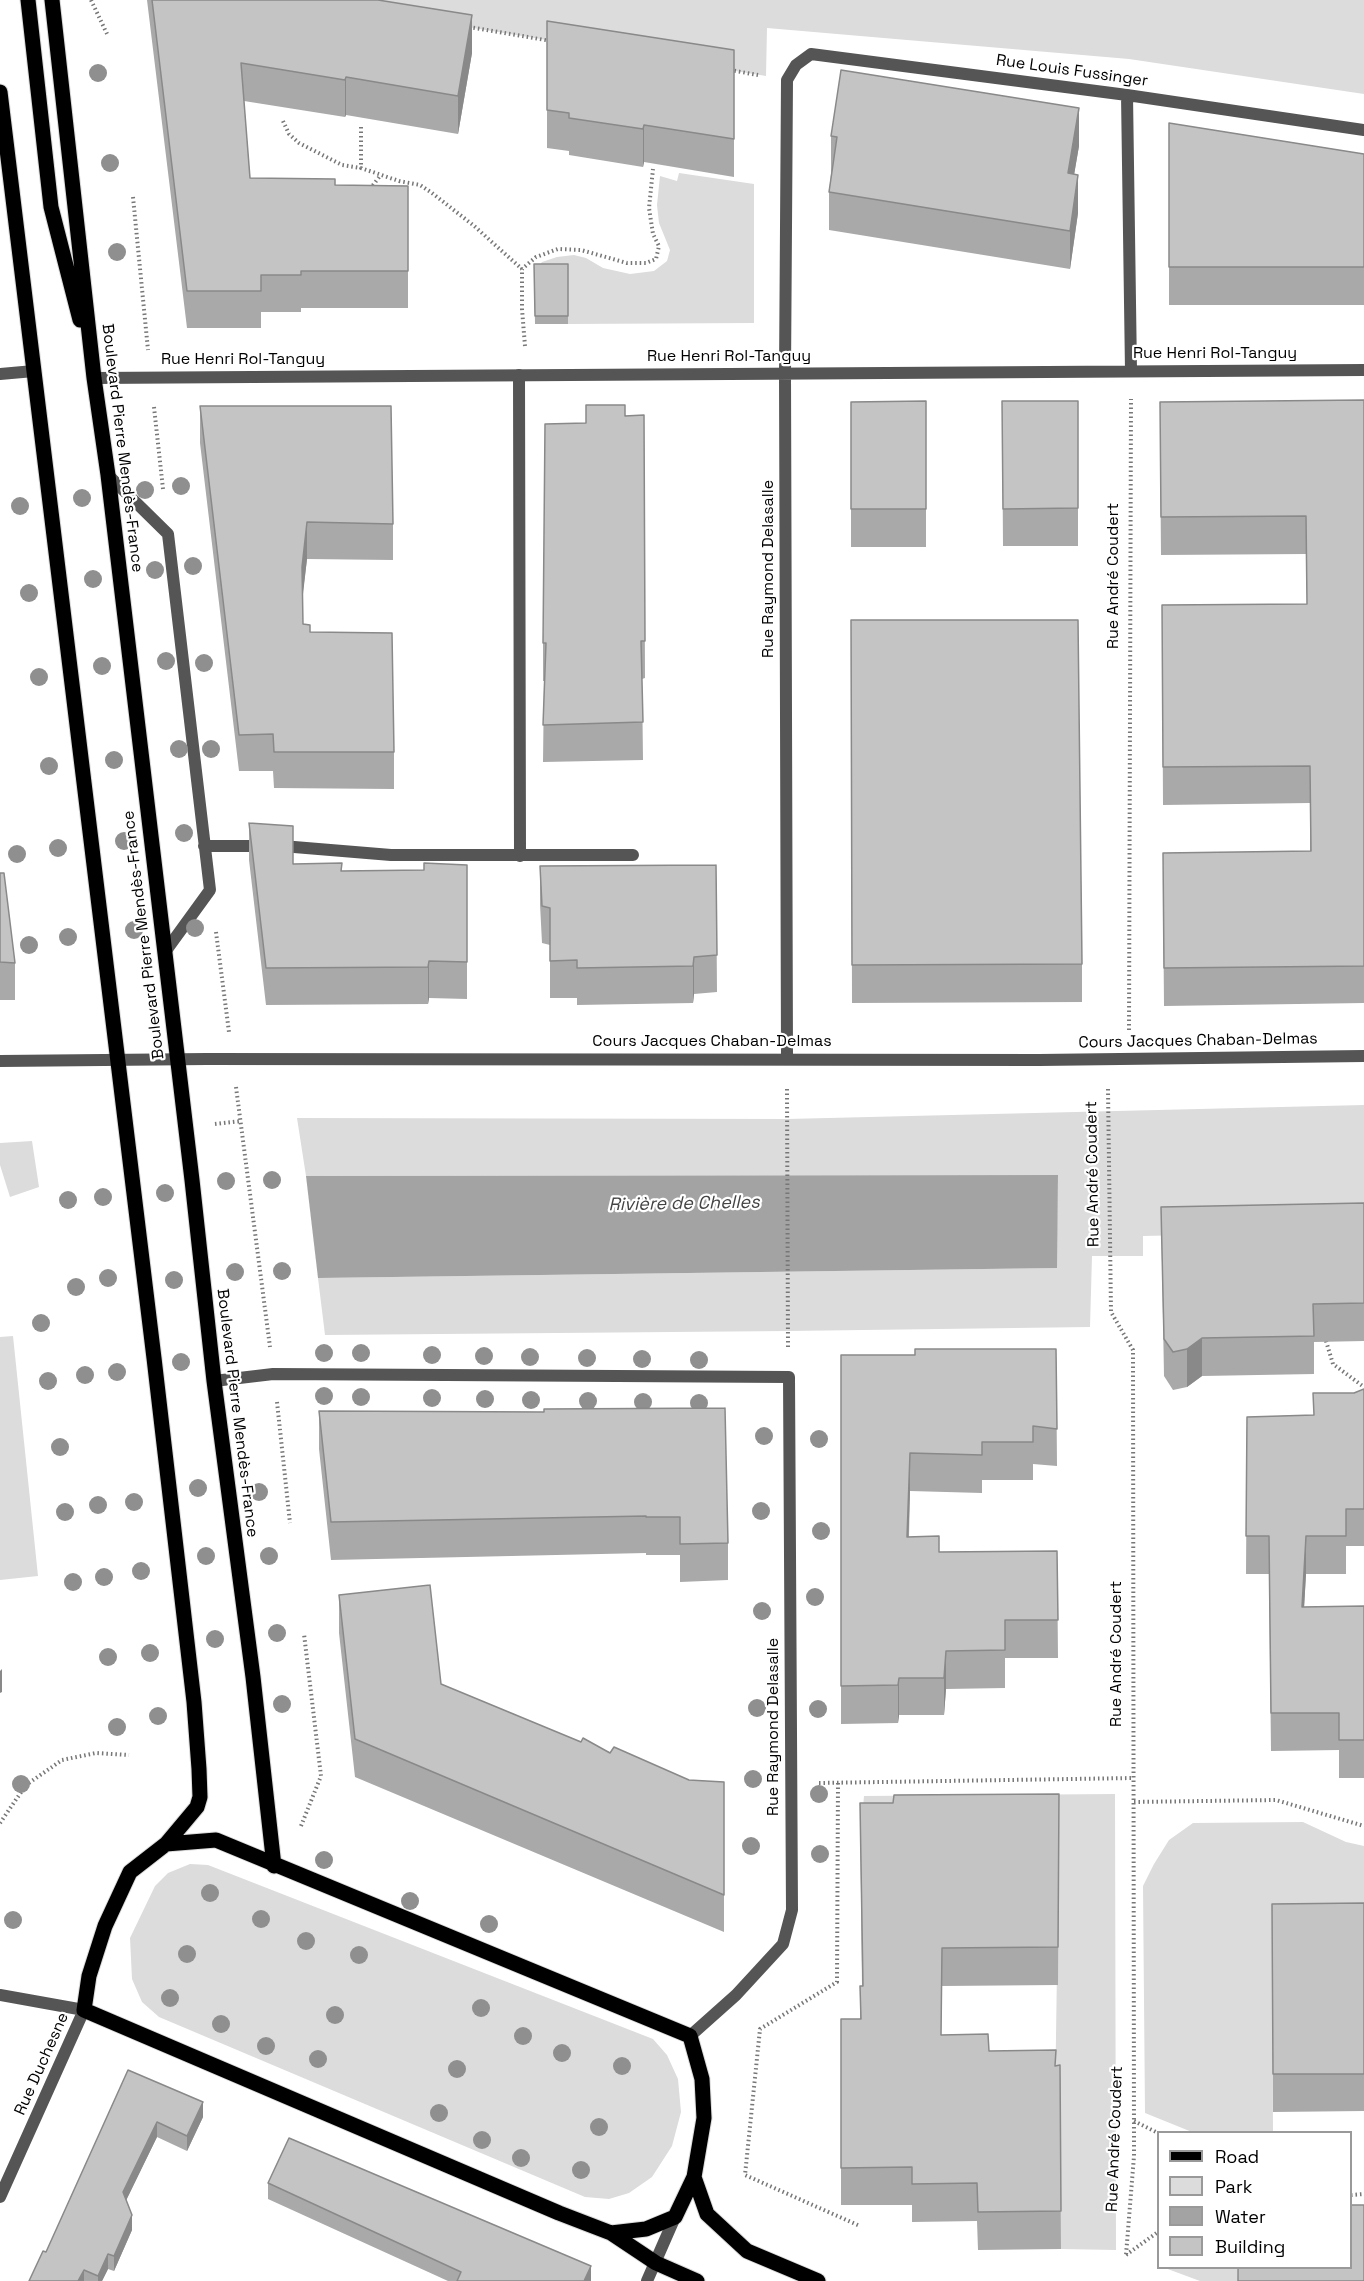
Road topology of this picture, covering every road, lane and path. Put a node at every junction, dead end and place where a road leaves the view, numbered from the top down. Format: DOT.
graph roads {
  1 [pos="28,0"];
  2 [pos="52,0"];
  3 [pos="91,0"];
  4 [pos="467,27"];
  5 [pos="108,36"];
  6 [pos="559,42"];
  7 [pos="720,69"];
  8 [pos="787,80"];
  9 [pos="0,92"];
  10 [pos="1127,95"];
  11 [pos="283,121"];
  12 [pos="361,127"];
  13 [pos="1364,130"];
  14 [pos="361,168"];
  15 [pos="653,169"];
  16 [pos="380,176"];
  17 [pos="368,191"];
  18 [pos="133,197"];
  19 [pos="522,269"];
  20 [pos="148,354"];
  21 [pos="1364,370"];
  22 [pos="1131,371"];
  23 [pos="34,372"];
  24 [pos="785,373"];
  25 [pos="0,374"];
  26 [pos="523,375"];
  27 [pos="94,378"];
  28 [pos="154,407"];
  29 [pos="108,475"];
  30 [pos="168,534"];
  31 [pos="204,846"];
  32 [pos="633,855"];
  33 [pos="520,856"];
  34 [pos="210,890"];
  35 [pos="165,951"];
  36 [pos="231,1041"];
  37 [pos="1364,1056"];
  38 [pos="787,1058"];
  39 [pos="1108,1058"];
  40 [pos="1129,1058"];
  41 [pos="177,1059"];
  42 [pos="117,1060"];
  43 [pos="0,1061"];
  44 [pos="236,1078"];
  45 [pos="787,1119"];
  46 [pos="241,1121"];
  47 [pos="213,1124"];
  48 [pos="788,1331"];
  49 [pos="1326,1341"];
  50 [pos="273,1374"];
  51 [pos="214,1381"];
  52 [pos="1364,1387"];
  53 [pos="290,1524"];
  54 [pos="304,1634"];
  55 [pos="129,1755"];
  56 [pos="1133,1778"];
  57 [pos="838,1783"];
  58 [pos="791,1784"];
  59 [pos="1134,1802"];
  60 [pos="0,1823"];
  61 [pos="1364,1826"];
  62 [pos="166,1844"];
  63 [pos="279,1867"];
  64 [pos="0,1995"];
  65 [pos="84,2010"];
  66 [pos="690,2036"];
  67 [pos="1134,2121"];
  68 [pos="1157,2132"];
  69 [pos="694,2177"];
  70 [pos="0,2197"];
  71 [pos="675,2217"];
  72 [pos="860,2226"];
  73 [pos="611,2233"];
  74 [pos="1157,2233"];
  75 [pos="656,2263"];
  76 [pos="647,2281"];
  77 [pos="697,2281"];
  78 [pos="818,2281"];
  1 -- 27 [label="main road"];
  2 -- 27 [label="main road, Boulevard Pierre Mendès-France"];
  3 -- 5 [label="path"];
  4 -- 6 [label="path"];
  7 -- 8 [label="path"];
  8 -- 10 [label="street, Rue Louis Fussinger"];
  8 -- 24 [label="street, Rue Raymond Delasalle"];
  9 -- 23 [label="main road"];
  10 -- 13 [label="street, Rue Louis Fussinger"];
  10 -- 22 [label="street"];
  11 -- 14 [label="path"];
  12 -- 14 [label="path"];
  14 -- 16 [label="path"];
  15 -- 19 [label="path"];
  16 -- 17 [label="path"];
  16 -- 19 [label="path"];
  18 -- 20 [label="path"];
  19 -- 26 [label="path"];
  21 -- 22 [label="street, Rue Henri Rol-Tanguy"];
  22 -- 24 [label="street, Rue Henri Rol-Tanguy"];
  22 -- 40 [label="path, Rue André Coudert"];
  23 -- 25 [label="street"];
  23 -- 42 [label="main road"];
  24 -- 26 [label="street, Rue Henri Rol-Tanguy"];
  24 -- 38 [label="street, Rue Raymond Delasalle"];
  26 -- 27 [label="street, Rue Henri Rol-Tanguy"];
  26 -- 33 [label="street"];
  27 -- 29 [label="main road, Boulevard Pierre Mendès-France"];
  28 -- 30 [label="path"];
  29 -- 30 [label="street"];
  29 -- 35 [label="main road, Boulevard Pierre Mendès-France"];
  30 -- 31 [label="street"];
  31 -- 33 [label="street"];
  31 -- 34 [label="street"];
  32 -- 33 [label="street"];
  34 -- 35 [label="street"];
  34 -- 36 [label="path"];
  35 -- 41 [label="main road, Boulevard Pierre Mendès-France"];
  37 -- 40 [label="street, Cours Jacques Chaban-Delmas"];
  38 -- 39 [label="street, Cours Jacques Chaban-Delmas"];
  38 -- 41 [label="street, Cours Jacques Chaban-Delmas"];
  39 -- 40 [label="street, Cours Jacques Chaban-Delmas"];
  39 -- 56 [label="path, Rue André Coudert"];
  41 -- 42 [label="street, Cours Jacques Chaban-Delmas"];
  41 -- 51 [label="main road, Boulevard Pierre Mendès-France"];
  42 -- 43 [label="street, Cours Jacques Chaban-Delmas"];
  42 -- 62 [label="main road"];
  44 -- 46 [label="path"];
  45 -- 48 [label="path"];
  46 -- 47 [label="path"];
  46 -- 50 [label="path"];
  49 -- 52 [label="path"];
  50 -- 51 [label="street"];
  50 -- 53 [label="path"];
  50 -- 58 [label="street, Rue Raymond Delasalle"];
  51 -- 63 [label="main road, Boulevard Pierre Mendès-France"];
  54 -- 63 [label="path"];
  55 -- 60 [label="path"];
  56 -- 57 [label="path"];
  56 -- 59 [label="path, Rue André Coudert"];
  57 -- 58 [label="path"];
  57 -- 72 [label="path"];
  58 -- 66 [label="street, Rue Raymond Delasalle"];
  59 -- 61 [label="path"];
  59 -- 67 [label="path, Rue André Coudert"];
  62 -- 63 [label="main road"];
  62 -- 65 [label="main road"];
  63 -- 66 [label="main road"];
  64 -- 65 [label="street"];
  65 -- 70 [label="street, Rue Duchesne"];
  65 -- 73 [label="main road"];
  66 -- 69 [label="main road"];
  67 -- 68 [label="path"];
  67 -- 74 [label="path, Rue André Coudert"];
  69 -- 71 [label="main road"];
  69 -- 78 [label="main road"];
  71 -- 73 [label="main road"];
  71 -- 75 [label="street"];
  73 -- 75 [label="main road"];
  75 -- 76 [label="street"];
  75 -- 77 [label="main road"];
}
